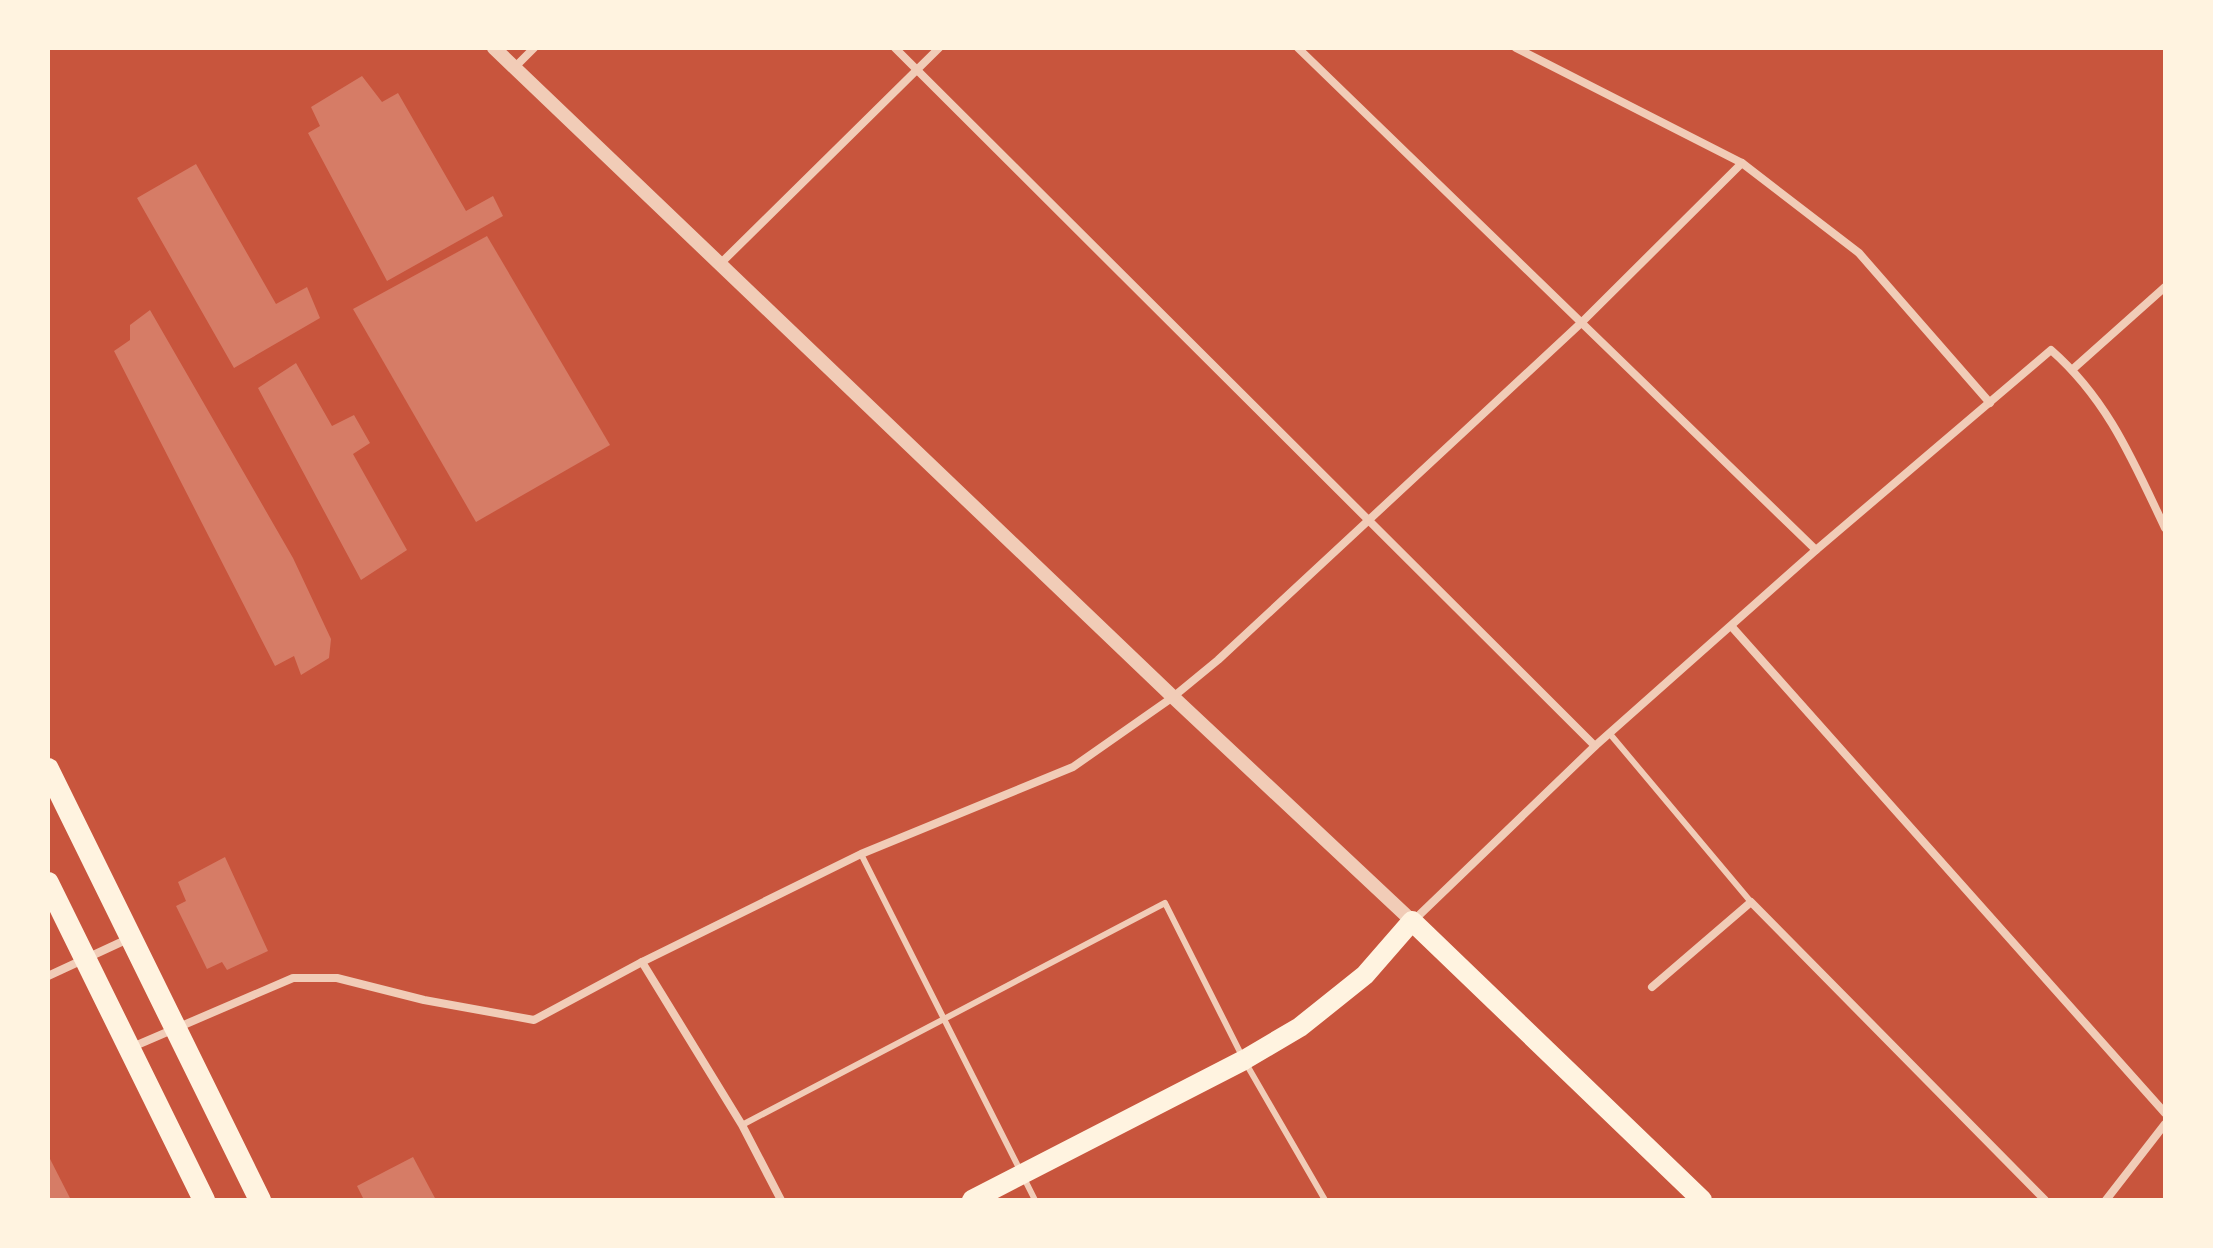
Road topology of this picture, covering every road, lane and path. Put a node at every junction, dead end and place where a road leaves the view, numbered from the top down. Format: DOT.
graph roads {
  1 [pos="494,48"];
  2 [pos="534,48"];
  3 [pos="895,48"];
  4 [pos="939,48"];
  5 [pos="1298,48"];
  6 [pos="1516,48"];
  7 [pos="514,68"];
  8 [pos="917,70"];
  9 [pos="1742,163"];
  10 [pos="720,264"];
  11 [pos="2165,287"];
  12 [pos="1581,323"];
  13 [pos="2073,369"];
  14 [pos="1990,403"];
  15 [pos="1368,520"];
  16 [pos="2165,528"];
  17 [pos="1816,550"];
  18 [pos="1732,627"];
  19 [pos="1173,697"];
  20 [pos="1610,734"];
  21 [pos="1595,746"];
  22 [pos="48,769"];
  23 [pos="861,854"];
  24 [pos="48,883"];
  25 [pos="1751,902"];
  26 [pos="1412,921"];
  27 [pos="131,937"];
  28 [pos="85,959"];
  29 [pos="642,962"];
  30 [pos="48,976"];
  31 [pos="1652,987"];
  32 [pos="944,1019"];
  33 [pos="176,1028"];
  34 [pos="129,1048"];
  35 [pos="1244,1060"];
  36 [pos="2165,1113"];
  37 [pos="2165,1124"];
  38 [pos="742,1125"];
  39 [pos="1021,1173"];
  40 [pos="204,1200"];
  41 [pos="260,1200"];
  42 [pos="781,1200"];
  43 [pos="972,1200"];
  44 [pos="1035,1200"];
  45 [pos="1325,1200"];
  46 [pos="1702,1200"];
  47 [pos="2045,1200"];
  48 [pos="2106,1200"];
  1 -- 7 [label="street"];
  2 -- 7 [label="street"];
  3 -- 8 [label="street"];
  4 -- 8 [label="street"];
  5 -- 12 [label="street"];
  6 -- 9 [label="street"];
  7 -- 10 [label="street"];
  8 -- 10 [label="street"];
  8 -- 15 [label="street"];
  9 -- 12 [label="street"];
  9 -- 14 [label="street"];
  10 -- 19 [label="street"];
  11 -- 13 [label="street"];
  12 -- 15 [label="street"];
  12 -- 17 [label="street"];
  13 -- 14 [label="street"];
  13 -- 16 [label="street"];
  14 -- 17 [label="street"];
  15 -- 19 [label="street"];
  15 -- 21 [label="street"];
  17 -- 18 [label="street"];
  18 -- 20 [label="street"];
  18 -- 36 [label="street"];
  19 -- 23 [label="street"];
  19 -- 26 [label="street"];
  20 -- 21 [label="street"];
  20 -- 25 [label="lane"];
  21 -- 26 [label="street"];
  22 -- 27 [label="highway"];
  23 -- 29 [label="street"];
  23 -- 32 [label="lane"];
  24 -- 28 [label="highway"];
  25 -- 31 [label="street"];
  25 -- 47 [label="street"];
  26 -- 35 [label="main road"];
  26 -- 46 [label="main road"];
  27 -- 28 [label="street"];
  27 -- 33 [label="highway"];
  28 -- 30 [label="street"];
  28 -- 34 [label="highway"];
  29 -- 33 [label="street"];
  29 -- 38 [label="street"];
  32 -- 35 [label="lane"];
  32 -- 38 [label="lane"];
  32 -- 39 [label="lane"];
  33 -- 34 [label="street"];
  33 -- 41 [label="highway"];
  34 -- 40 [label="highway"];
  35 -- 39 [label="main road"];
  35 -- 45 [label="lane"];
  37 -- 48 [label="street"];
  38 -- 42 [label="street"];
  39 -- 43 [label="main road"];
  39 -- 44 [label="lane"];
}
